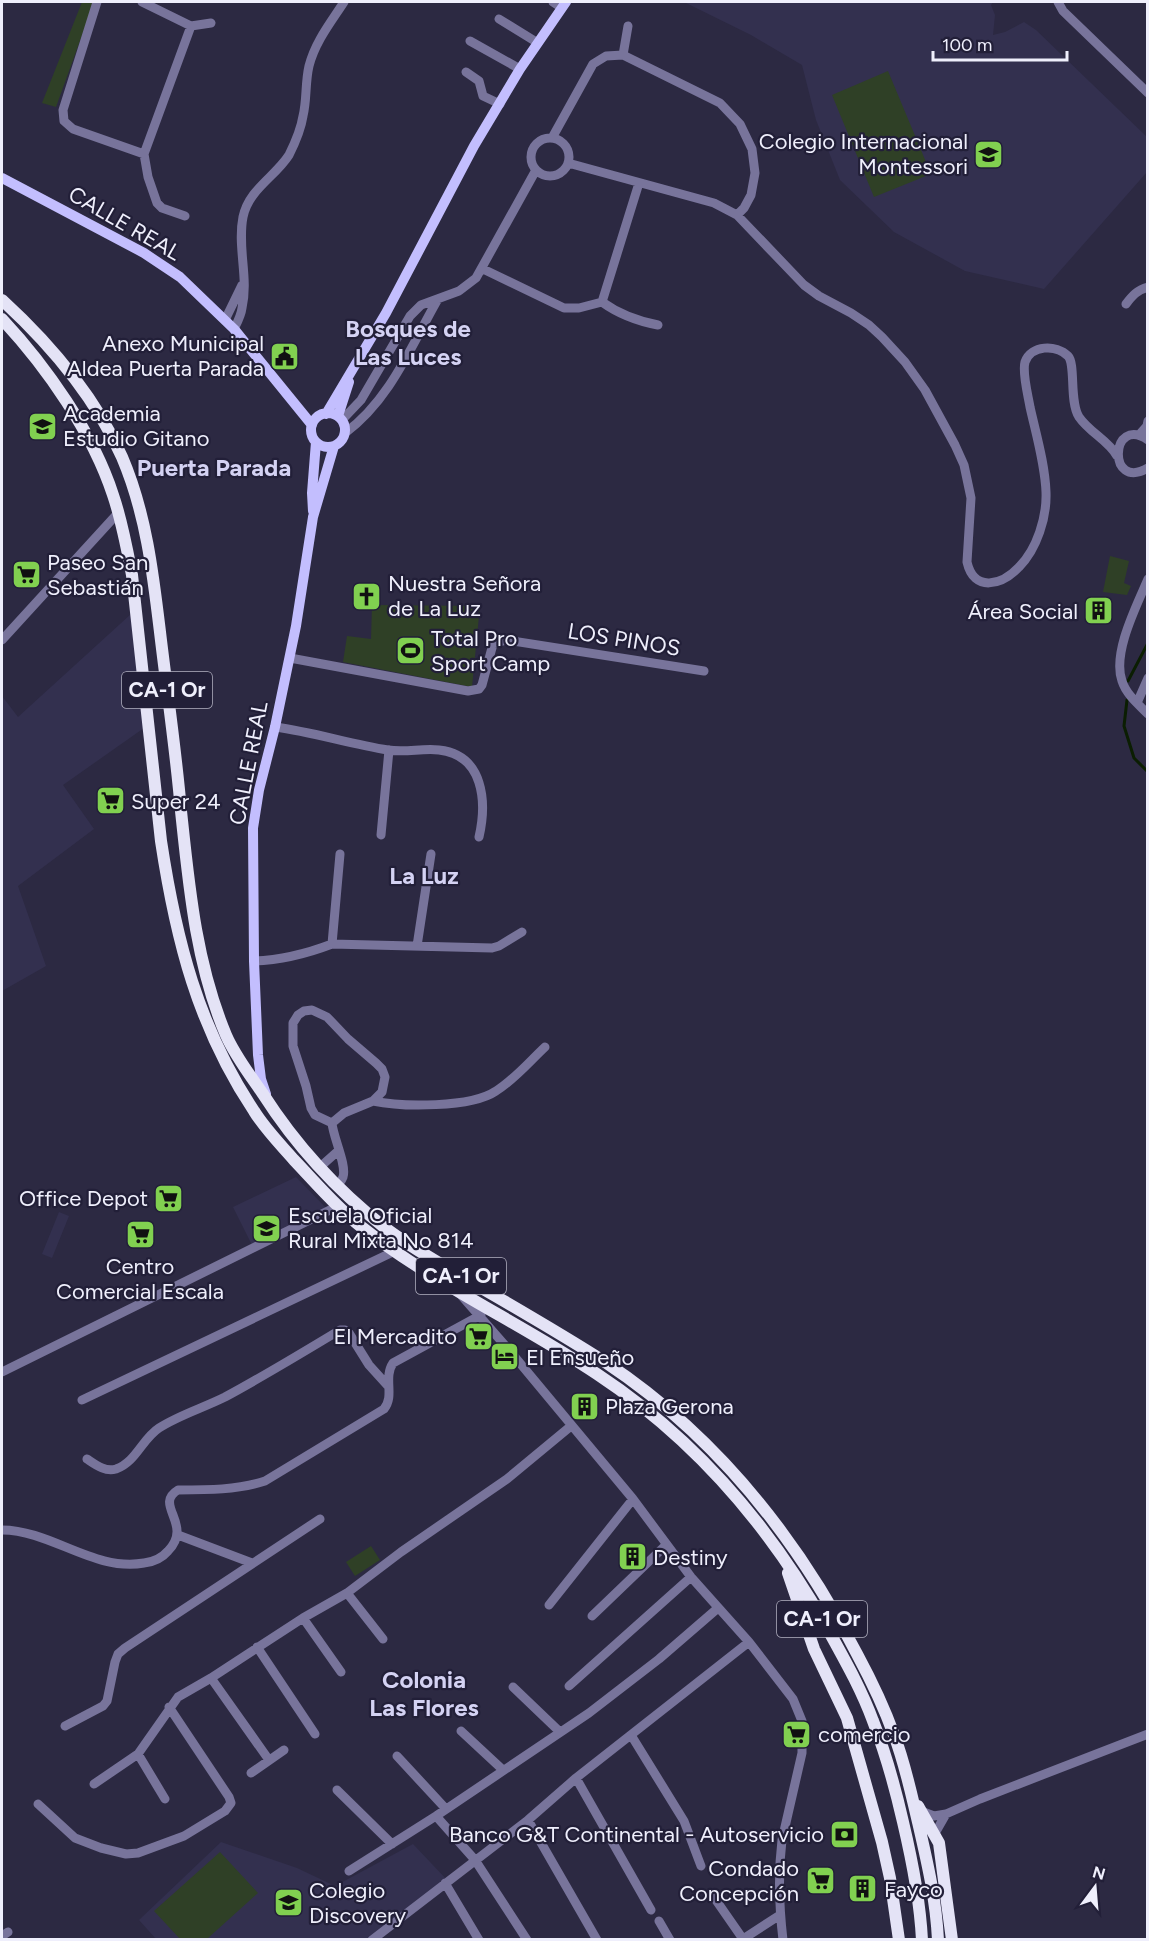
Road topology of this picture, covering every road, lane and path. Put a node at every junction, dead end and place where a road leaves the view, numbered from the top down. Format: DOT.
graph roads {
  1 [pos="97,2"];
  2 [pos="142,2"];
  3 [pos="344,2"];
  4 [pos="1058,2"];
  5 [pos="560,4"];
  6 [pos="499,19"];
  7 [pos="211,23"];
  8 [pos="191,26"];
  9 [pos="628,26"];
  10 [pos="470,41"];
  11 [pos="538,43"];
  12 [pos="623,55"];
  13 [pos="520,69"];
  14 [pos="466,72"];
  15 [pos="1148,93"];
  16 [pos="500,104"];
  17 [pos="552,138"];
  18 [pos="144,154"];
  19 [pos="568,163"];
  20 [pos="536,170"];
  21 [pos="2,178"];
  22 [pos="639,183"];
  23 [pos="737,214"];
  24 [pos="185,216"];
  25 [pos="483,269"];
  26 [pos="243,283"];
  27 [pos="1148,287"];
  28 [pos="438,299"];
  29 [pos="2,300"];
  30 [pos="602,303"];
  31 [pos="1126,304"];
  32 [pos="2,319"];
  33 [pos="225,320"];
  34 [pos="658,325"];
  35 [pos="234,330"];
  36 [pos="355,365"];
  37 [pos="333,400"];
  38 [pos="297,407"];
  39 [pos="335,417"];
  40 [pos="1148,421"];
  41 [pos="312,425"];
  42 [pos="345,433"];
  43 [pos="1143,437"];
  44 [pos="1101,439"];
  45 [pos="1124,439"];
  46 [pos="316,442"];
  47 [pos="334,446"];
  48 [pos="1117,456"];
  49 [pos="1145,472"];
  50 [pos="118,513"];
  51 [pos="313,517"];
  52 [pos="1148,579"];
  53 [pos="2,640"];
  54 [pos="290,658"];
  55 [pos="704,671"];
  56 [pos="1148,678"];
  57 [pos="1137,703"];
  58 [pos="1148,714"];
  59 [pos="275,728"];
  60 [pos="389,750"];
  61 [pos="381,835"];
  62 [pos="478,837"];
  63 [pos="340,854"];
  64 [pos="431,854"];
  65 [pos="522,932"];
  66 [pos="332,944"];
  67 [pos="417,946"];
  68 [pos="254,961"];
  69 [pos="545,1047"];
  70 [pos="258,1054"];
  71 [pos="240,1058"];
  72 [pos="373,1101"];
  73 [pos="273,1111"];
  74 [pos="332,1124"];
  75 [pos="338,1151"];
  76 [pos="320,1167"];
  77 [pos="338,1185"];
  78 [pos="338,1206"];
  79 [pos="395,1251"];
  80 [pos="454,1288"];
  81 [pos="494,1313"];
  82 [pos="478,1315"];
  83 [pos="2,1372"];
  84 [pos="388,1386"];
  85 [pos="82,1400"];
  86 [pos="571,1426"];
  87 [pos="87,1460"];
  88 [pos="633,1499"];
  89 [pos="320,1519"];
  90 [pos="2,1530"];
  91 [pos="178,1535"];
  92 [pos="666,1545"];
  93 [pos="782,1554"];
  94 [pos="252,1563"];
  95 [pos="691,1576"];
  96 [pos="347,1593"];
  97 [pos="549,1605"];
  98 [pos="718,1608"];
  99 [pos="592,1616"];
  100 [pos="303,1618"];
  101 [pos="384,1639"];
  102 [pos="749,1642"];
  103 [pos="257,1647"];
  104 [pos="341,1672"];
  105 [pos="210,1678"];
  106 [pos="569,1686"];
  107 [pos="513,1687"];
  108 [pos="169,1707"];
  109 [pos="65,1726"];
  110 [pos="461,1731"];
  111 [pos="560,1732"];
  112 [pos="315,1734"];
  113 [pos="1148,1734"];
  114 [pos="631,1735"];
  115 [pos="284,1750"];
  116 [pos="138,1754"];
  117 [pos="396,1756"];
  118 [pos="269,1760"];
  119 [pos="503,1770"];
  120 [pos="251,1773"];
  121 [pos="576,1778"];
  122 [pos="94,1784"];
  123 [pos="337,1790"];
  124 [pos="912,1798"];
  125 [pos="165,1799"];
  126 [pos="38,1804"];
  127 [pos="446,1809"];
  128 [pos="921,1811"];
  129 [pos="946,1814"];
  130 [pos="436,1816"];
  131 [pos="528,1820"];
  132 [pos="934,1835"];
  133 [pos="392,1844"];
  134 [pos="475,1860"];
  135 [pos="701,1866"];
  136 [pos="349,1871"];
  137 [pos="445,1883"];
  138 [pos="711,1893"];
  139 [pos="651,1911"];
  140 [pos="780,1916"];
  141 [pos="659,1921"];
  142 [pos="378,1938"];
  143 [pos="668,1939"];
  144 [pos="479,1940"];
  145 [pos="526,1940"];
  146 [pos="597,1940"];
  147 [pos="783,1940"];
  148 [pos="899,1940"];
  149 [pos="921,1940"];
  150 [pos="938,1940"];
  151 [pos="952,1940"];
  1 -- 18 [label="street"];
  2 -- 8 [label="street"];
  3 -- 26 [label="street"];
  4 -- 15 [label="street"];
  5 -- 11 [label="main road"];
  6 -- 11 [label="street"];
  7 -- 8 [label="street"];
  8 -- 18 [label="street"];
  9 -- 12 [label="street"];
  10 -- 13 [label="street"];
  11 -- 13 [label="main road"];
  12 -- 17 [label="street"];
  12 -- 23 [label="street"];
  13 -- 16 [label="main road"];
  14 -- 16 [label="street"];
  16 -- 36 [label="main road"];
  17 -- 19 [label="street"];
  17 -- 20 [label="street"];
  18 -- 24 [label="street"];
  19 -- 20 [label="street"];
  19 -- 22 [label="street"];
  20 -- 25 [label="street"];
  21 -- 33 [label="main road, CALLE REAL"];
  22 -- 23 [label="street"];
  22 -- 30 [label="street"];
  23 -- 44 [label="street"];
  25 -- 28 [label="street"];
  25 -- 30 [label="street"];
  26 -- 33 [label="street"];
  26 -- 35 [label="street"];
  27 -- 31 [label="street"];
  28 -- 39 [label="street"];
  28 -- 42 [label="street"];
  29 -- 71 [label="highway, CA-1 Or"];
  30 -- 34 [label="street"];
  32 -- 50 [label="highway, CA-1 Or"];
  33 -- 35 [label="main road, CALLE REAL"];
  35 -- 38 [label="main road, CALLE REAL"];
  36 -- 37 [label="main road"];
  36 -- 39 [label="main road"];
  37 -- 38 [label="main road"];
  37 -- 39 [label="main road"];
  38 -- 41 [label="main road, CALLE REAL"];
  39 -- 41 [label="main road"];
  39 -- 42 [label="main road"];
  40 -- 43 [label="street"];
  41 -- 46 [label="main road"];
  42 -- 47 [label="main road"];
  43 -- 45 [label="street"];
  44 -- 45 [label="street"];
  44 -- 48 [label="street"];
  45 -- 48 [label="street"];
  46 -- 47 [label="main road"];
  46 -- 51 [label="main road, CALLE REAL"];
  47 -- 51 [label="main road, CALLE REAL"];
  48 -- 49 [label="street"];
  50 -- 53 [label="street"];
  50 -- 78 [label="highway, CA-1 Or"];
  51 -- 54 [label="main road, CALLE REAL"];
  52 -- 57 [label="street"];
  54 -- 55 [label="street, LOS PINOS"];
  54 -- 59 [label="main road, CALLE REAL"];
  56 -- 57 [label="street"];
  57 -- 58 [label="street"];
  59 -- 60 [label="street"];
  59 -- 68 [label="main road, CALLE REAL"];
  60 -- 61 [label="street"];
  60 -- 62 [label="street"];
  63 -- 66 [label="street"];
  64 -- 67 [label="street"];
  65 -- 67 [label="street"];
  66 -- 67 [label="street"];
  66 -- 68 [label="street"];
  68 -- 70 [label="main road, CALLE REAL"];
  69 -- 72 [label="street"];
  70 -- 71 [label="main road"];
  70 -- 73 [label="main road, CALLE REAL"];
  71 -- 73 [label="highway, CA-1 Or"];
  72 -- 74 [label="street"];
  72 -- 74 [label="street"];
  73 -- 76 [label="highway, CA-1 Or"];
  74 -- 75 [label="street"];
  75 -- 76 [label="street"];
  75 -- 77 [label="street"];
  76 -- 77 [label="highway, CA-1 Or"];
  77 -- 124 [label="highway, CA-1 Or"];
  78 -- 79 [label="highway, CA-1 Or"];
  78 -- 83 [label="street"];
  79 -- 80 [label="highway, CA-1 Or"];
  79 -- 85 [label="street"];
  80 -- 81 [label="highway, CA-1 Or"];
  80 -- 82 [label="street"];
  81 -- 82 [label="street"];
  81 -- 93 [label="highway, CA-1 Or"];
  82 -- 84 [label="street"];
  82 -- 86 [label="street"];
  84 -- 87 [label="street"];
  84 -- 91 [label="street"];
  86 -- 88 [label="street"];
  86 -- 96 [label="street"];
  88 -- 92 [label="street"];
  88 -- 97 [label="street"];
  89 -- 94 [label="street"];
  90 -- 91 [label="street"];
  91 -- 94 [label="street"];
  92 -- 95 [label="street"];
  92 -- 99 [label="street"];
  93 -- 148 [label="highway"];
  93 -- 149 [label="highway, CA-1 Or"];
  94 -- 109 [label="street"];
  95 -- 98 [label="street"];
  95 -- 106 [label="street"];
  96 -- 100 [label="street"];
  96 -- 101 [label="street"];
  98 -- 102 [label="street"];
  98 -- 111 [label="street"];
  100 -- 103 [label="street"];
  100 -- 104 [label="street"];
  102 -- 114 [label="street"];
  102 -- 140 [label="street"];
  103 -- 105 [label="street"];
  103 -- 112 [label="street"];
  105 -- 108 [label="street"];
  105 -- 118 [label="street"];
  107 -- 111 [label="street"];
  108 -- 116 [label="street"];
  108 -- 126 [label="street"];
  110 -- 119 [label="street"];
  111 -- 119 [label="street"];
  113 -- 129 [label="street"];
  114 -- 121 [label="street"];
  114 -- 135 [label="street"];
  115 -- 118 [label="street"];
  116 -- 122 [label="street"];
  116 -- 125 [label="street"];
  117 -- 127 [label="street"];
  118 -- 120 [label="street"];
  119 -- 127 [label="street"];
  121 -- 131 [label="street"];
  121 -- 139 [label="street"];
  123 -- 133 [label="street"];
  124 -- 128 [label="highway"];
  124 -- 150 [label="highway, CA-1 Or"];
  127 -- 130 [label="street"];
  128 -- 129 [label="street"];
  128 -- 132 [label="highway"];
  129 -- 132 [label="street"];
  130 -- 133 [label="street"];
  130 -- 134 [label="street"];
  131 -- 134 [label="street"];
  131 -- 146 [label="street"];
  132 -- 151 [label="highway"];
  133 -- 136 [label="street"];
  134 -- 137 [label="street"];
  134 -- 145 [label="street"];
  137 -- 142 [label="street"];
  137 -- 144 [label="street"];
  138 -- 140 [label="street"];
  140 -- 147 [label="street"];
  141 -- 143 [label="street"];
}
